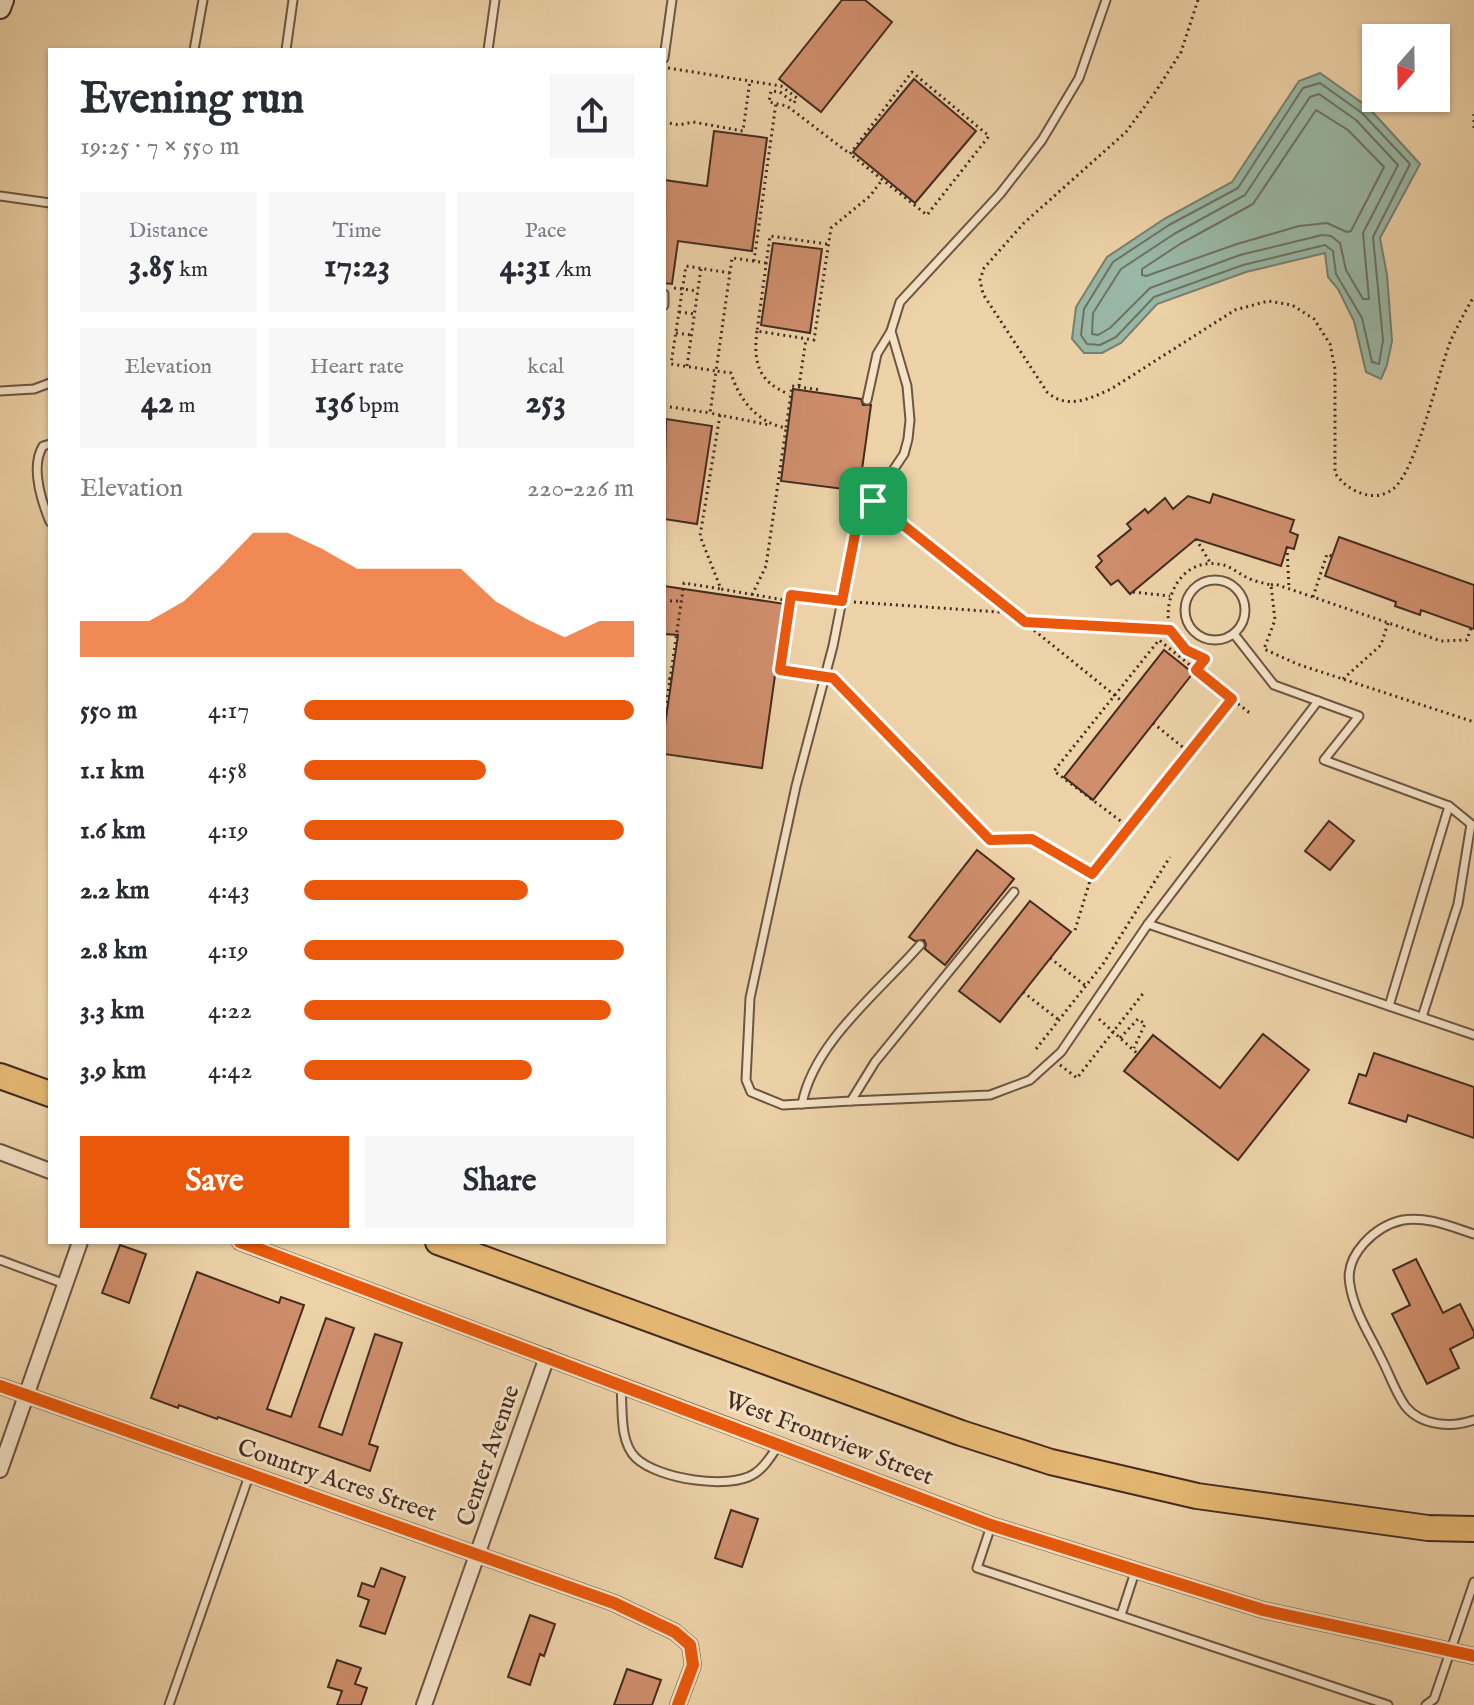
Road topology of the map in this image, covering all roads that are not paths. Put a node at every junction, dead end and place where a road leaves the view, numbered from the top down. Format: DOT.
graph roads {
  1 [pos="3,0"];
  2 [pos="203,0"];
  3 [pos="293,0"];
  4 [pos="495,0"];
  5 [pos="672,0"];
  6 [pos="1106,0"];
  7 [pos="0,8"];
  8 [pos="194,48"];
  9 [pos="286,48"];
  10 [pos="488,48"];
  11 [pos="665,48"];
  12 [pos="0,196"];
  13 [pos="48,203"];
  14 [pos="891,331"];
  15 [pos="48,384"];
  16 [pos="0,391"];
  17 [pos="867,400"];
  18 [pos="48,445"];
  19 [pos="48,515"];
  20 [pos="1234,634"];
  21 [pos="1318,701"];
  22 [pos="1449,806"];
  23 [pos="1014,892"];
  24 [pos="1148,924"];
  25 [pos="920,945"];
  26 [pos="1389,1006"];
  27 [pos="1422,1017"];
  28 [pos="1474,1035"];
  29 [pos="0,1076"];
  30 [pos="48,1093"];
  31 [pos="851,1101"];
  32 [pos="802,1104"];
  33 [pos="0,1152"];
  34 [pos="48,1170"];
  35 [pos="1474,1234"];
  36 [pos="79,1244"];
  37 [pos="245,1244"];
  38 [pos="443,1244"];
  39 [pos="0,1260"];
  40 [pos="65,1284"];
  41 [pos="547,1357"];
  42 [pos="621,1385"];
  43 [pos="0,1386"];
  44 [pos="26,1396"];
  45 [pos="1474,1420"];
  46 [pos="779,1444"];
  47 [pos="0,1470"];
  48 [pos="250,1473"];
  49 [pos="991,1525"];
  50 [pos="1474,1529"];
  51 [pos="477,1554"];
  52 [pos="1135,1572"];
  53 [pos="1474,1582"];
  54 [pos="1121,1615"];
  55 [pos="1450,1651"];
  56 [pos="1474,1656"];
  57 [pos="169,1705"];
  58 [pos="424,1705"];
  59 [pos="678,1705"];
  60 [pos="1388,1705"];
  61 [pos="1426,1705"];
  1 -- 7 [label="main road"];
  2 -- 8 [label="lane"];
  3 -- 9 [label="lane"];
  4 -- 10 [label="lane"];
  5 -- 11 [label="lane"];
  6 -- 14 [label="lane"];
  12 -- 13 [label="lane"];
  14 -- 17 [label="lane"];
  14 -- 32 [label="lane"];
  15 -- 16 [label="lane"];
  18 -- 19 [label="lane"];
  20 -- 20 [label="lane"];
  20 -- 21 [label="lane"];
  21 -- 22 [label="lane"];
  21 -- 24 [label="lane"];
  22 -- 26 [label="lane"];
  22 -- 27 [label="lane"];
  23 -- 31 [label="lane"];
  24 -- 26 [label="lane"];
  24 -- 31 [label="lane"];
  25 -- 32 [label="lane"];
  26 -- 27 [label="lane"];
  27 -- 28 [label="lane"];
  29 -- 30 [label="highway"];
  31 -- 32 [label="lane"];
  33 -- 34 [label="street"];
  35 -- 45 [label="lane"];
  36 -- 40 [label="street"];
  37 -- 41 [label="street, West Frontview Street"];
  38 -- 50 [label="highway"];
  39 -- 40 [label="lane"];
  40 -- 44 [label="street"];
  41 -- 42 [label="street, West Frontview Street"];
  41 -- 51 [label="street, Center Avenue"];
  42 -- 46 [label="street, West Frontview Street"];
  42 -- 46 [label="lane"];
  43 -- 44 [label="street, Country Acres Street"];
  44 -- 47 [label="street"];
  44 -- 48 [label="street, Country Acres Street"];
  46 -- 49 [label="street, West Frontview Street"];
  48 -- 51 [label="street, Country Acres Street"];
  48 -- 57 [label="lane"];
  49 -- 52 [label="street, West Frontview Street"];
  49 -- 54 [label="lane"];
  51 -- 58 [label="street, Center Avenue"];
  51 -- 59 [label="street, Country Acres Street"];
  52 -- 54 [label="lane"];
  52 -- 55 [label="street, West Frontview Street"];
  53 -- 55 [label="lane"];
  54 -- 60 [label="lane"];
  55 -- 56 [label="street, West Frontview Street"];
  55 -- 61 [label="lane"];
}
